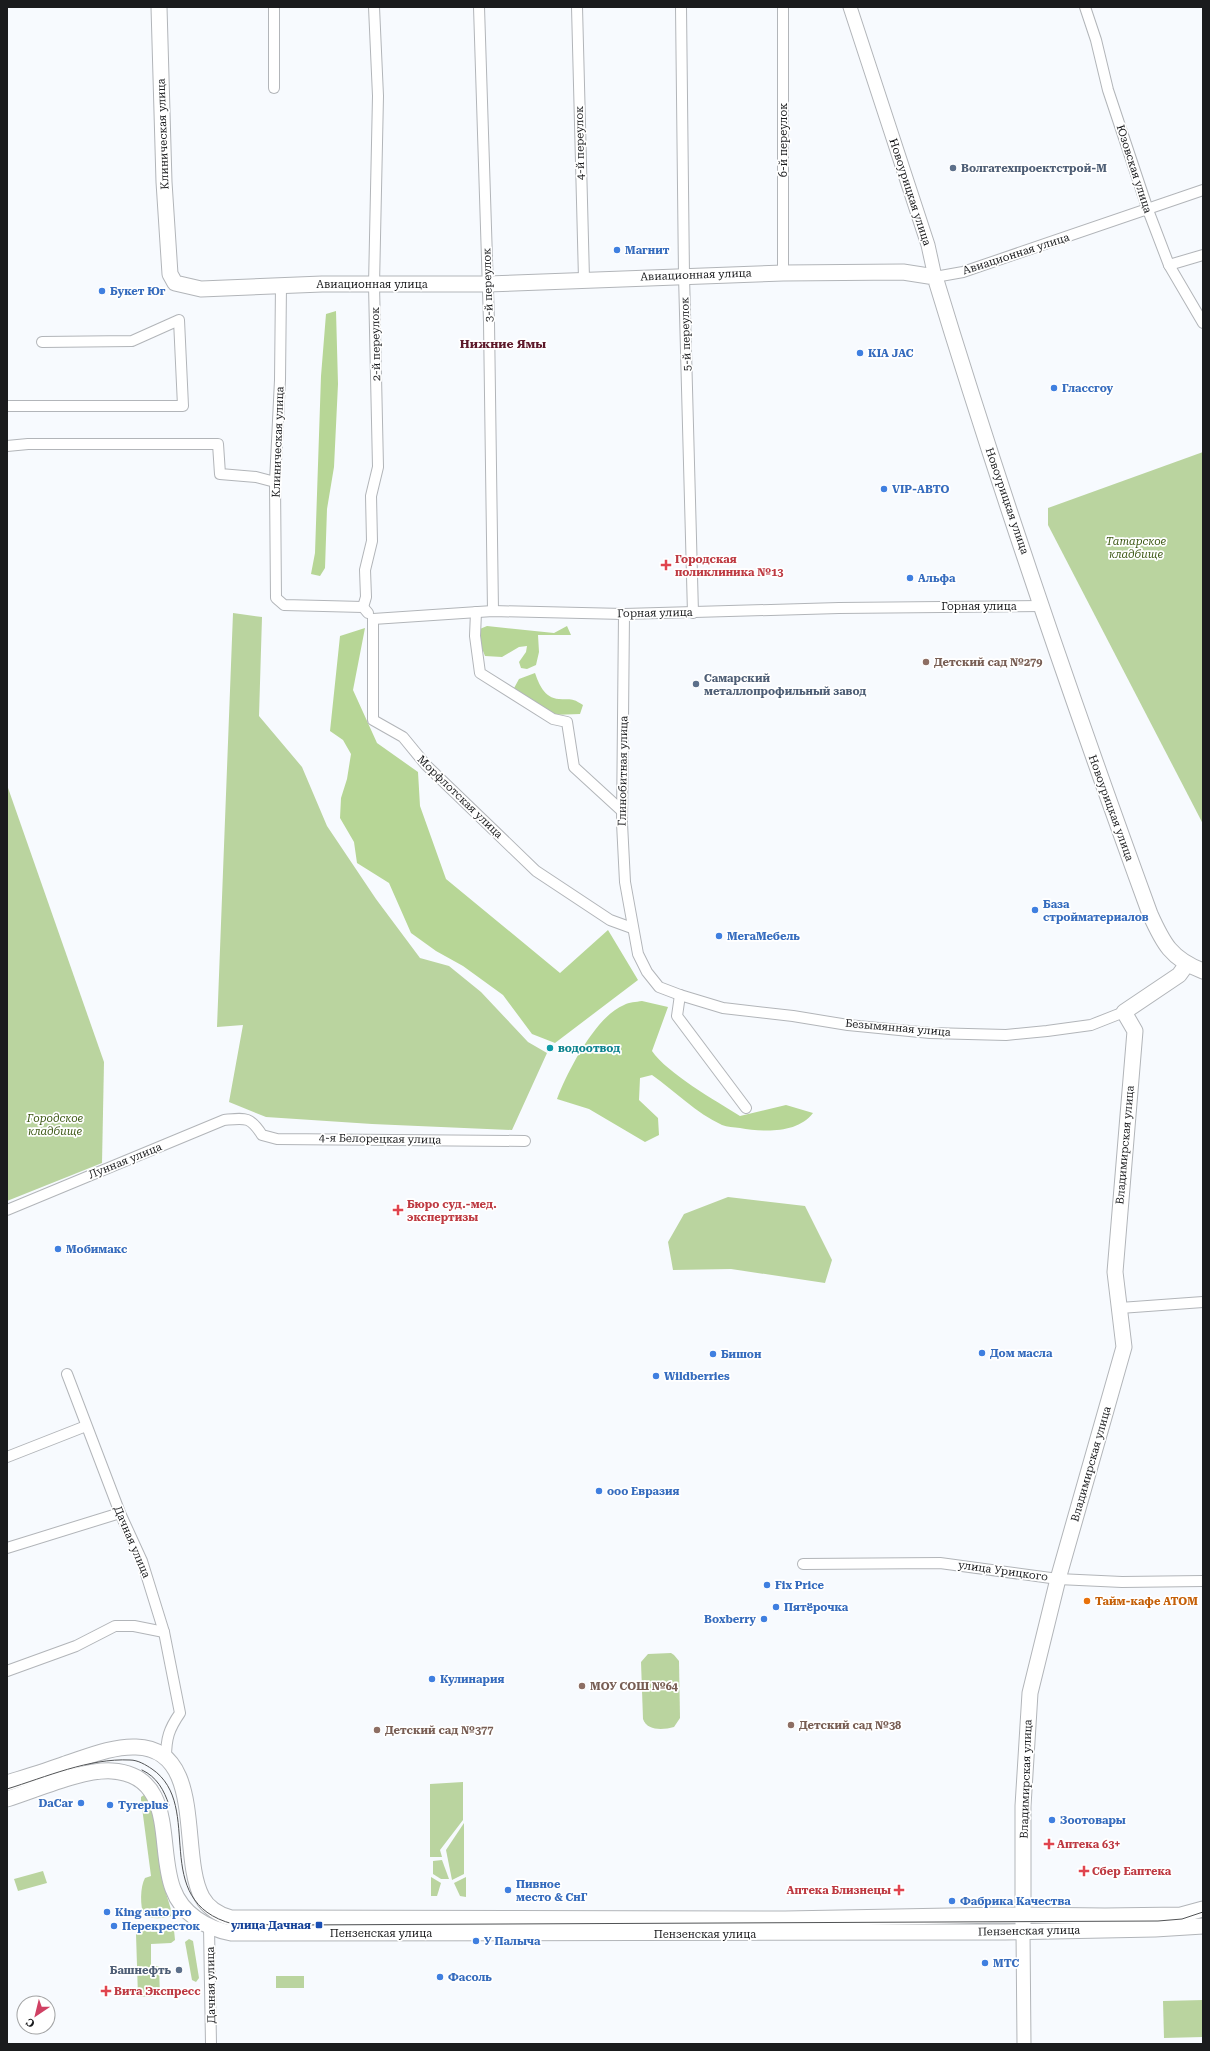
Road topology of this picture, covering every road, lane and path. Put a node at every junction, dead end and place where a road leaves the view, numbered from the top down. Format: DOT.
graph roads {
  1 [pos="159,7"];
  2 [pos="274,7"];
  3 [pos="374,7"];
  4 [pos="479,7"];
  5 [pos="577,7"];
  6 [pos="681,7"];
  7 [pos="783,7"];
  8 [pos="850,7"];
  9 [pos="1085,7"];
  10 [pos="274,88"];
  11 [pos="1203,190"];
  12 [pos="1148,210"];
  13 [pos="1203,255"];
  14 [pos="1169,265"];
  15 [pos="783,273"];
  16 [pos="684,276"];
  17 [pos="935,277"];
  18 [pos="584,279"];
  19 [pos="175,283"];
  20 [pos="488,284"];
  21 [pos="374,285"];
  22 [pos="281,286"];
  23 [pos="1203,323"];
  24 [pos="42,342"];
  25 [pos="7,406"];
  26 [pos="7,446"];
  27 [pos="276,482"];
  28 [pos="1042,606"];
  29 [pos="364,607"];
  30 [pos="493,611"];
  31 [pos="476,612"];
  32 [pos="692,613"];
  33 [pos="624,614"];
  34 [pos="373,619"];
  35 [pos="622,811"];
  36 [pos="632,928"];
  37 [pos="1187,964"];
  38 [pos="1203,971"];
  39 [pos="680,995"];
  40 [pos="1124,1012"];
  41 [pos="746,1108"];
  42 [pos="244,1118"];
  43 [pos="526,1141"];
  44 [pos="7,1210"];
  45 [pos="1203,1302"];
  46 [pos="1120,1308"];
  47 [pos="67,1374"];
  48 [pos="86,1426"];
  49 [pos="7,1457"];
  50 [pos="120,1513"];
  51 [pos="7,1548"];
  52 [pos="803,1564"];
  53 [pos="1058,1579"];
  54 [pos="1203,1581"];
  55 [pos="164,1632"];
  56 [pos="7,1671"];
  57 [pos="166,1758"];
  58 [pos="7,1783"];
  59 [pos="7,1799"];
  60 [pos="211,1907"];
  61 [pos="1203,1909"];
  62 [pos="1023,1916"];
  63 [pos="206,1925"];
  64 [pos="1203,1926"];
  65 [pos="1023,1932"];
  66 [pos="211,2044"];
  67 [pos="1024,2044"];
  1 -- 19 [label="main road, Клиническая улица"];
  2 -- 10 [label="street"];
  3 -- 21 [label="street, 2-й переулок"];
  4 -- 20 [label="street, 3-й переулок"];
  5 -- 18 [label="street, 4-й переулок"];
  6 -- 16 [label="street, 5-й переулок"];
  7 -- 15 [label="street, 6-й переулок"];
  8 -- 17 [label="street, Новоурицкая улица"];
  9 -- 12 [label="street, Юзовская улица"];
  11 -- 12 [label="street, Авиационная улица"];
  12 -- 14 [label="street, Юзовская улица"];
  12 -- 17 [label="street, Авиационная улица"];
  13 -- 14 [label="street"];
  14 -- 23 [label="street, Юзовская улица"];
  15 -- 16 [label="main road, Авиационная улица"];
  15 -- 17 [label="main road, Авиационная улица"];
  16 -- 18 [label="main road, Авиационная улица"];
  16 -- 32 [label="street, 5-й переулок"];
  17 -- 28 [label="main road, Новоурицкая улица"];
  18 -- 20 [label="main road, Авиационная улица"];
  19 -- 22 [label="main road, Авиационная улица"];
  20 -- 21 [label="main road, Авиационная улица"];
  20 -- 30 [label="street, 3-й переулок"];
  21 -- 22 [label="main road, Авиационная улица"];
  21 -- 29 [label="street, 2-й переулок"];
  22 -- 27 [label="street, Клиническая улица"];
  24 -- 25 [label="street"];
  26 -- 27 [label="street"];
  27 -- 29 [label="street, Клиническая улица"];
  28 -- 32 [label="street, Горная улица"];
  28 -- 37 [label="main road, Новоурицкая улица"];
  29 -- 34 [label="street"];
  30 -- 31 [label="street, Горная улица"];
  30 -- 33 [label="street, Горная улица"];
  31 -- 34 [label="street, Горная улица"];
  31 -- 35 [label="street"];
  32 -- 33 [label="street, Горная улица"];
  33 -- 35 [label="street, Глинобитная улица"];
  34 -- 36 [label="street, Морфлотская улица"];
  35 -- 36 [label="street, Глинобитная улица"];
  36 -- 39 [label="street, Безымянная улица"];
  37 -- 38 [label="main road, Новоурицкая улица"];
  37 -- 40 [label="main road, Безымянная улица"];
  39 -- 40 [label="street, Безымянная улица"];
  39 -- 41 [label="street"];
  40 -- 46 [label="main road, Владимирская улица"];
  42 -- 43 [label="street, 4-я Белорецкая улица"];
  42 -- 44 [label="street, Лунная улица"];
  45 -- 46 [label="street"];
  46 -- 53 [label="main road, Владимирская улица"];
  47 -- 48 [label="street, Дачная улица"];
  48 -- 49 [label="street"];
  48 -- 50 [label="street, Дачная улица"];
  50 -- 51 [label="street"];
  50 -- 55 [label="street, Дачная улица"];
  52 -- 53 [label="street, улица Урицкого"];
  53 -- 54 [label="street, улица Урицкого"];
  53 -- 62 [label="main road, Владимирская улица"];
  55 -- 56 [label="street"];
  55 -- 57 [label="street, Дачная улица"];
  57 -- 58 [label="main road"];
  57 -- 60 [label="main road"];
  59 -- 63 [label="main road"];
  60 -- 62 [label="main road, Пензенская улица"];
  60 -- 63 [label="main road"];
  61 -- 62 [label="main road, Пензенская улица"];
  62 -- 65 [label="main road, Владимирская улица"];
  63 -- 65 [label="main road, Пензенская улица"];
  63 -- 66 [label="street, Дачная улица"];
  64 -- 65 [label="main road, Пензенская улица"];
  65 -- 67 [label="street"];
}
